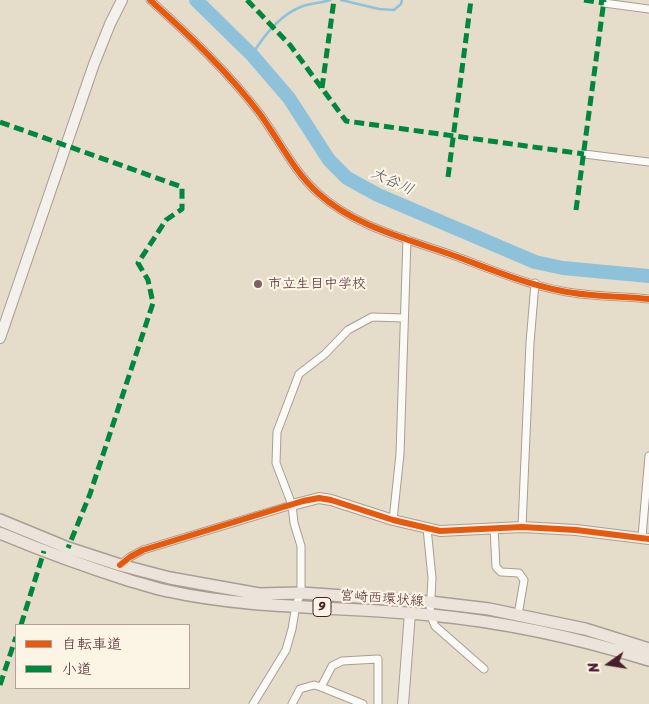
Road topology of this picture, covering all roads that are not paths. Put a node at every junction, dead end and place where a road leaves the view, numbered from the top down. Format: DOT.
graph roads {
  1 [pos="122,0"];
  2 [pos="150,0"];
  3 [pos="604,3"];
  4 [pos="649,9"];
  5 [pos="584,154"];
  6 [pos="649,162"];
  7 [pos="407,238"];
  8 [pos="535,283"];
  9 [pos="649,299"];
  10 [pos="404,318"];
  11 [pos="0,338"];
  12 [pos="649,456"];
  13 [pos="292,505"];
  14 [pos="0,520"];
  15 [pos="393,520"];
  16 [pos="522,527"];
  17 [pos="427,528"];
  18 [pos="494,528"];
  19 [pos="0,533"];
  20 [pos="645,538"];
  21 [pos="120,565"];
  22 [pos="301,593"];
  23 [pos="430,602"];
  24 [pos="296,606"];
  25 [pos="410,613"];
  26 [pos="430,614"];
  27 [pos="518,615"];
  28 [pos="649,648"];
  29 [pos="649,660"];
  30 [pos="484,669"];
  31 [pos="321,687"];
  32 [pos="252,704"];
  33 [pos="292,704"];
  34 [pos="363,704"];
  35 [pos="378,704"];
  36 [pos="403,704"];
  1 -- 11 [label="street"];
  2 -- 7 [label="street"];
  3 -- 4 [label="street"];
  5 -- 6 [label="street"];
  7 -- 8 [label="street"];
  7 -- 10 [label="street"];
  8 -- 9 [label="street"];
  8 -- 16 [label="street"];
  10 -- 13 [label="street"];
  10 -- 15 [label="street"];
  12 -- 20 [label="street"];
  13 -- 15 [label="street"];
  13 -- 21 [label="street"];
  13 -- 22 [label="street"];
  14 -- 21 [label="main road, 宮崎西環状線 / 9"];
  15 -- 17 [label="street"];
  16 -- 18 [label="street"];
  16 -- 20 [label="street"];
  17 -- 18 [label="street"];
  17 -- 23 [label="street"];
  18 -- 27 [label="street"];
  19 -- 24 [label="main road, 宮崎西環状線 / 9"];
  21 -- 22 [label="main road, 宮崎西環状線 / 9"];
  22 -- 23 [label="main road, 宮崎西環状線 / 9"];
  22 -- 24 [label="street"];
  23 -- 26 [label="street"];
  23 -- 27 [label="main road, 宮崎西環状線 / 9"];
  24 -- 25 [label="main road, 宮崎西環状線 / 9"];
  24 -- 32 [label="street"];
  25 -- 26 [label="main road, 宮崎西環状線 / 9"];
  25 -- 36 [label="street"];
  26 -- 29 [label="main road, 宮崎西環状線 / 9"];
  26 -- 30 [label="street"];
  27 -- 28 [label="main road, 宮崎西環状線 / 9"];
  31 -- 33 [label="street"];
  31 -- 34 [label="street"];
  31 -- 35 [label="street"];
}
